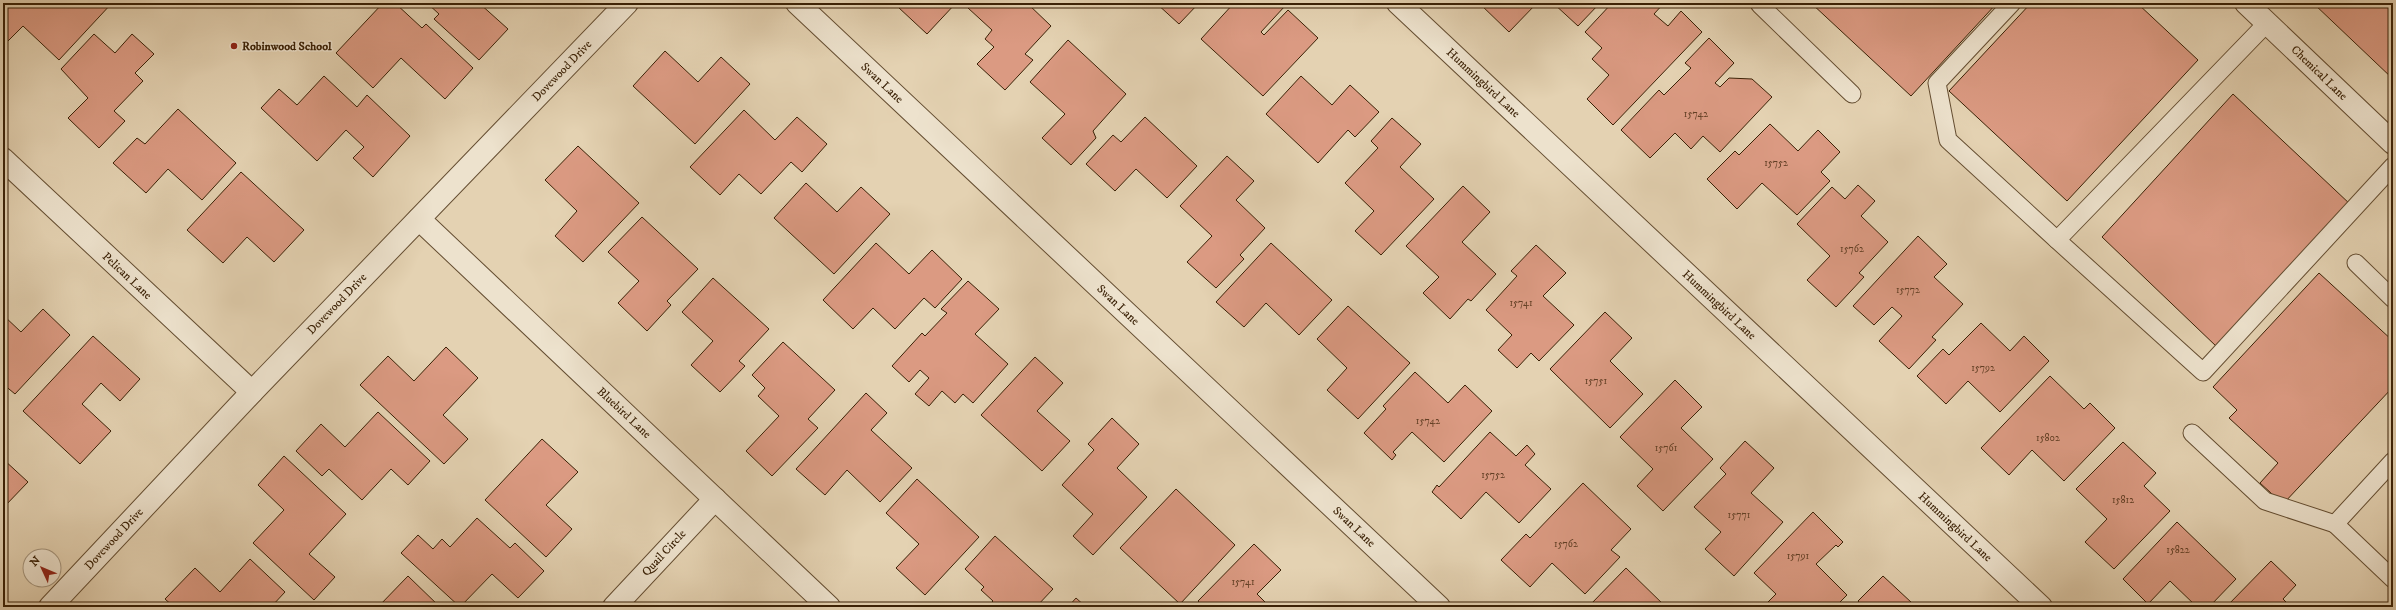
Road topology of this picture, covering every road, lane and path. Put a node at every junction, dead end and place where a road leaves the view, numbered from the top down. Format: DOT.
graph roads {
  1 [pos="627,3"];
  2 [pos="797,3"];
  3 [pos="1398,3"];
  4 [pos="1761,3"];
  5 [pos="2012,3"];
  6 [pos="2246,3"];
  7 [pos="2267,23"];
  8 [pos="1852,94"];
  9 [pos="2393,143"];
  10 [pos="3,160"];
  11 [pos="2393,166"];
  12 [pos="419,218"];
  13 [pos="2057,240"];
  14 [pos="2356,263"];
  15 [pos="2393,299"];
  16 [pos="252,392"];
  17 [pos="2192,433"];
  18 [pos="2393,461"];
  19 [pos="715,499"];
  20 [pos="2335,524"];
  21 [pos="2393,579"];
  22 [pos="50,607"];
  23 [pos="614,607"];
  24 [pos="829,607"];
  25 [pos="1439,607"];
  26 [pos="2041,607"];
  1 -- 12 [label="street, Dovewood Drive"];
  2 -- 25 [label="street, Swan Lane"];
  3 -- 26 [label="street, Hummingbird Lane"];
  4 -- 8 [label="lane"];
  5 -- 13 [label="lane"];
  6 -- 7 [label="street, Chemical Lane"];
  7 -- 9 [label="street, Chemical Lane"];
  7 -- 13 [label="lane"];
  10 -- 16 [label="street, Pelican Lane"];
  11 -- 13 [label="lane"];
  12 -- 16 [label="street, Dovewood Drive"];
  12 -- 19 [label="street, Bluebird Lane"];
  14 -- 15 [label="lane"];
  16 -- 22 [label="street, Dovewood Drive"];
  17 -- 20 [label="lane"];
  18 -- 20 [label="lane"];
  19 -- 23 [label="street, Quail Circle"];
  19 -- 24 [label="street, Bluebird Lane"];
  20 -- 21 [label="lane"];
}
